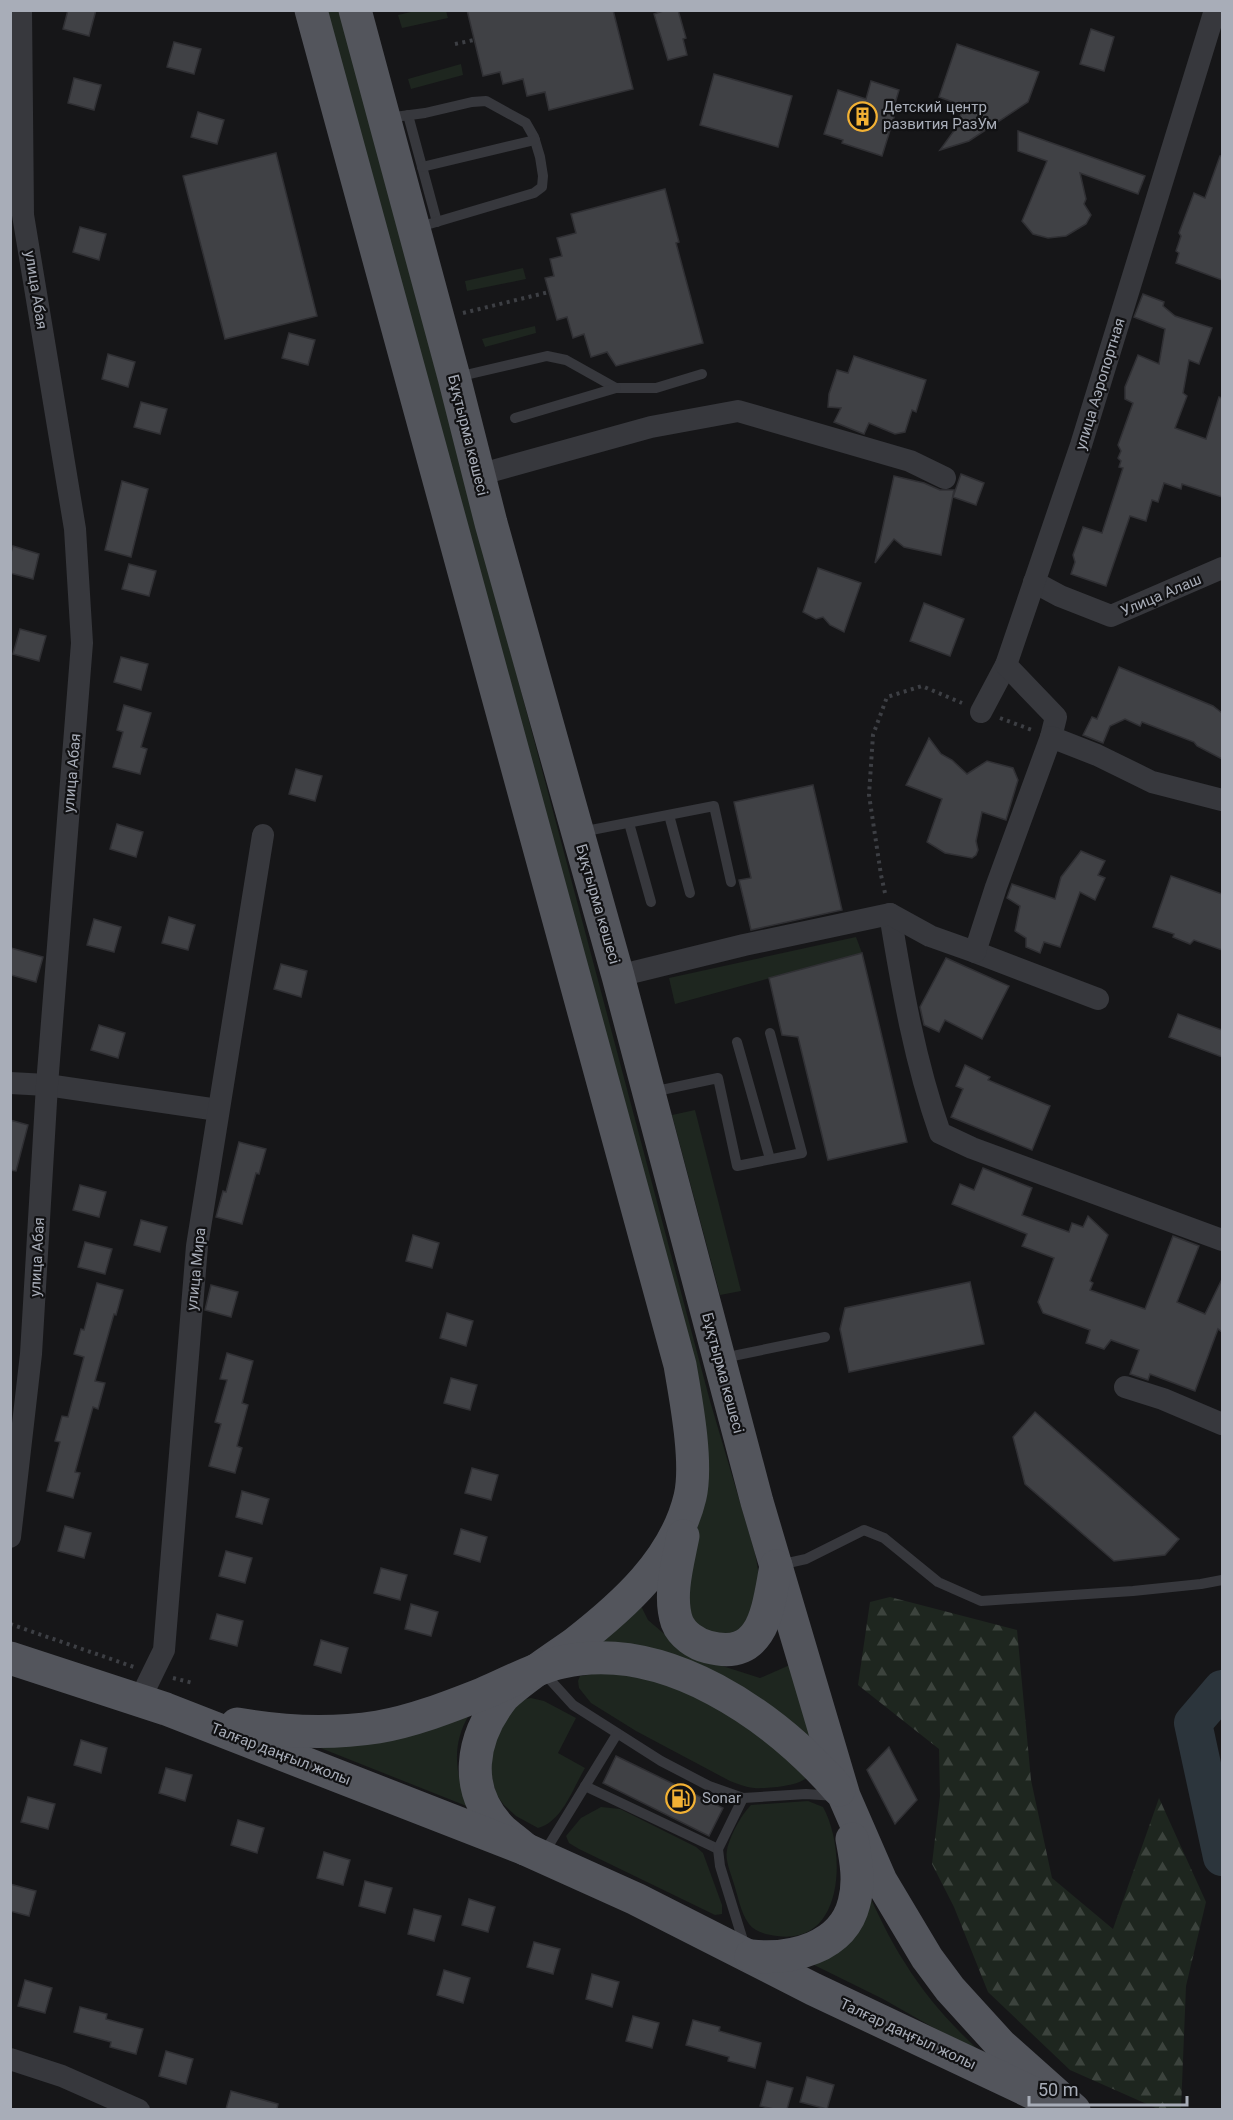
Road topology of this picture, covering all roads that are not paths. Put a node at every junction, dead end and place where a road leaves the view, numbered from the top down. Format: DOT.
graph roads {
  1 [pos="21,10"];
  2 [pos="311,10"];
  3 [pos="356,10"];
  4 [pos="1215,10"];
  5 [pos="396,117"];
  6 [pos="535,140"];
  7 [pos="422,166"];
  8 [pos="425,226"];
  9 [pos="702,374"];
  10 [pos="454,377"];
  11 [pos="616,388"];
  12 [pos="515,418"];
  13 [pos="478,475"];
  14 [pos="945,478"];
  15 [pos="1222,568"];
  16 [pos="1034,582"];
  17 [pos="1006,665"];
  18 [pos="981,712"];
  19 [pos="1051,737"];
  20 [pos="1222,800"];
  21 [pos="669,815"];
  22 [pos="630,823"];
  23 [pos="578,833"];
  24 [pos="263,835"];
  25 [pos="731,882"];
  26 [pos="690,892"];
  27 [pos="651,902"];
  28 [pos="890,914"];
  29 [pos="975,952"];
  30 [pos="618,976"];
  31 [pos="1098,999"];
  32 [pos="770,1033"];
  33 [pos="737,1042"];
  34 [pos="10,1083"];
  35 [pos="47,1086"];
  36 [pos="649,1092"];
  37 [pos="218,1110"];
  38 [pos="770,1159"];
  39 [pos="1222,1240"];
  40 [pos="825,1337"];
  41 [pos="720,1359"];
  42 [pos="1125,1387"];
  43 [pos="1222,1424"];
  44 [pos="690,1495"];
  45 [pos="10,1537"];
  46 [pos="776,1566"];
  47 [pos="1222,1580"];
  48 [pos="10,1658"];
  49 [pos="538,1668"];
  50 [pos="152,1694"];
  51 [pos="617,1734"];
  52 [pos="585,1786"];
  53 [pos="844,1796"];
  54 [pos="743,1798"];
  55 [pos="718,1849"];
  56 [pos="533,1852"];
  57 [pos="748,1956"];
  58 [pos="10,2059"];
  59 [pos="1056,2104"];
  60 [pos="139,2109"];
  61 [pos="1074,2109"];
  1 -- 35 [label="street, улица Абая"];
  2 -- 44 [label="main road"];
  3 -- 5 [label="main road, Бұқтырма көшесі"];
  4 -- 16 [label="street, улица Аэропортная"];
  5 -- 6 [label="lane"];
  5 -- 7 [label="lane"];
  5 -- 8 [label="main road, Бұқтырма көшесі"];
  6 -- 7 [label="lane"];
  6 -- 8 [label="lane"];
  7 -- 8 [label="lane"];
  8 -- 10 [label="main road, Бұқтырма көшесі"];
  9 -- 11 [label="lane"];
  10 -- 11 [label="lane"];
  10 -- 13 [label="main road, Бұқтырма көшесі"];
  11 -- 12 [label="lane"];
  13 -- 14 [label="street"];
  13 -- 23 [label="main road, Бұқтырма көшесі"];
  15 -- 16 [label="street, Улица Алаш"];
  16 -- 17 [label="street, улица Аэропортная"];
  17 -- 18 [label="street, улица Аэропортная"];
  17 -- 19 [label="street"];
  19 -- 20 [label="street"];
  19 -- 29 [label="street"];
  21 -- 22 [label="lane"];
  21 -- 25 [label="lane"];
  21 -- 26 [label="lane"];
  22 -- 23 [label="lane"];
  22 -- 27 [label="lane"];
  23 -- 30 [label="main road, Бұқтырма көшесі"];
  24 -- 37 [label="street, улица Мира"];
  28 -- 29 [label="street"];
  28 -- 30 [label="street"];
  28 -- 39 [label="street"];
  29 -- 31 [label="street"];
  30 -- 36 [label="main road, Бұқтырма көшесі"];
  32 -- 38 [label="lane"];
  33 -- 38 [label="lane"];
  34 -- 35 [label="street"];
  35 -- 37 [label="street"];
  35 -- 45 [label="street, улица Абая"];
  36 -- 38 [label="lane"];
  36 -- 41 [label="main road, Бұқтырма көшесі"];
  37 -- 50 [label="street, улица Мира"];
  40 -- 41 [label="lane"];
  41 -- 46 [label="main road, Бұқтырма көшесі"];
  42 -- 43 [label="street"];
  44 -- 46 [label="main road"];
  44 -- 49 [label="main road"];
  46 -- 47 [label="lane"];
  46 -- 53 [label="main road, Бұқтырма көшесі"];
  48 -- 50 [label="main road"];
  49 -- 50 [label="main road, Талғар даңғыл жолы"];
  49 -- 51 [label="lane"];
  49 -- 53 [label="main road"];
  49 -- 56 [label="main road"];
  50 -- 56 [label="main road, Талғар даңғыл жолы"];
  51 -- 52 [label="lane"];
  51 -- 54 [label="lane"];
  52 -- 55 [label="lane"];
  52 -- 56 [label="lane"];
  53 -- 54 [label="lane"];
  53 -- 57 [label="main road, Талғар даңғыл жолы"];
  53 -- 61 [label="main road"];
  54 -- 55 [label="lane"];
  55 -- 57 [label="lane"];
  56 -- 57 [label="main road, Талғар даңғыл жолы"];
  57 -- 59 [label="main road, Талғар даңғыл жолы"];
  58 -- 60 [label="street"];
}
